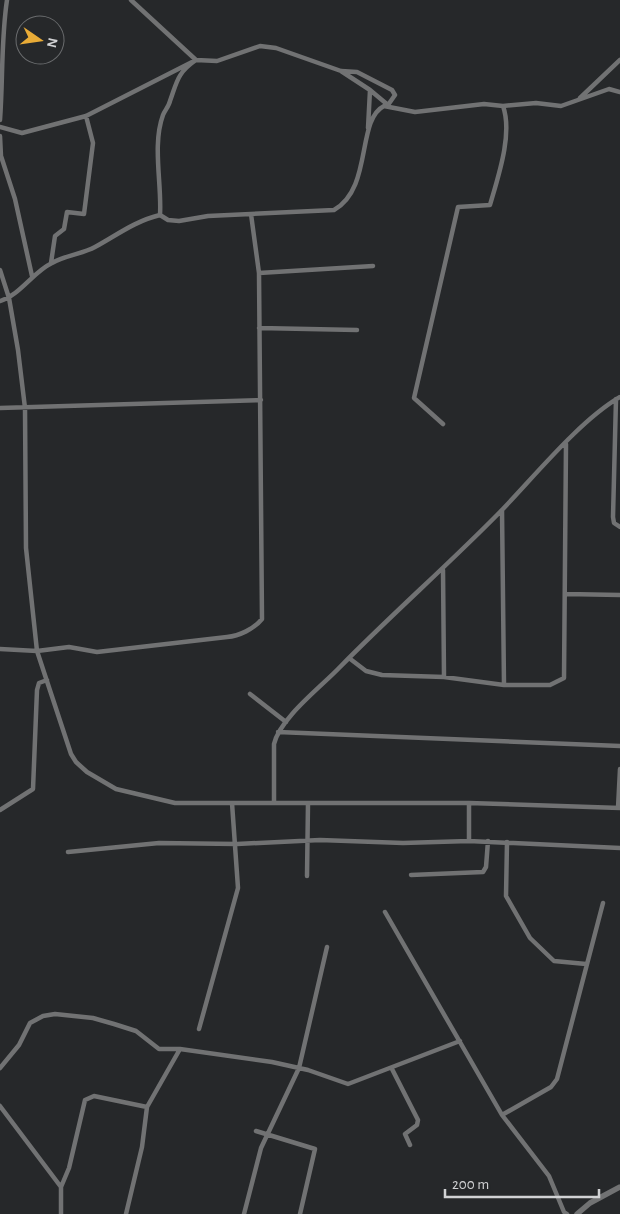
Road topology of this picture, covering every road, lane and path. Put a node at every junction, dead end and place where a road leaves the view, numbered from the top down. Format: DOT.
graph roads {
  1 [pos="7,0"];
  2 [pos="131,0"];
  3 [pos="196,60"];
  4 [pos="620,60"];
  5 [pos="341,71"];
  6 [pos="370,90"];
  7 [pos="620,92"];
  8 [pos="577,101"];
  9 [pos="388,106"];
  10 [pos="503,106"];
  11 [pos="86,116"];
  12 [pos="0,120"];
  13 [pos="0,127"];
  14 [pos="368,135"];
  15 [pos="0,136"];
  16 [pos="251,214"];
  17 [pos="160,215"];
  18 [pos="51,263"];
  19 [pos="373,266"];
  20 [pos="0,270"];
  21 [pos="259,273"];
  22 [pos="32,276"];
  23 [pos="9,298"];
  24 [pos="0,301"];
  25 [pos="259,328"];
  26 [pos="357,330"];
  27 [pos="618,398"];
  28 [pos="261,400"];
  29 [pos="0,408"];
  30 [pos="25,408"];
  31 [pos="443,424"];
  32 [pos="566,444"];
  33 [pos="502,510"];
  34 [pos="620,527"];
  35 [pos="443,570"];
  36 [pos="566,594"];
  37 [pos="620,595"];
  38 [pos="0,649"];
  39 [pos="37,651"];
  40 [pos="349,658"];
  41 [pos="444,677"];
  42 [pos="47,680"];
  43 [pos="504,685"];
  44 [pos="250,694"];
  45 [pos="286,722"];
  46 [pos="278,732"];
  47 [pos="620,746"];
  48 [pos="620,769"];
  49 [pos="232,803"];
  50 [pos="274,803"];
  51 [pos="308,803"];
  52 [pos="469,803"];
  53 [pos="619,808"];
  54 [pos="0,810"];
  55 [pos="308,841"];
  56 [pos="469,841"];
  57 [pos="488,841"];
  58 [pos="507,842"];
  59 [pos="236,844"];
  60 [pos="620,848"];
  61 [pos="68,852"];
  62 [pos="412,875"];
  63 [pos="308,876"];
  64 [pos="603,903"];
  65 [pos="385,912"];
  66 [pos="327,947"];
  67 [pos="586,964"];
  68 [pos="199,1029"];
  69 [pos="460,1042"];
  70 [pos="180,1049"];
  71 [pos="0,1068"];
  72 [pos="299,1068"];
  73 [pos="392,1069"];
  74 [pos="0,1106"];
  75 [pos="147,1107"];
  76 [pos="502,1115"];
  77 [pos="256,1130"];
  78 [pos="268,1134"];
  79 [pos="410,1145"];
  80 [pos="62,1187"];
  81 [pos="620,1187"];
  82 [pos="61,1214"];
  83 [pos="126,1214"];
  84 [pos="244,1214"];
  85 [pos="300,1214"];
  86 [pos="567,1214"];
  87 [pos="577,1214"];
  1 -- 12 [label="street"];
  2 -- 3 [label="street"];
  3 -- 5 [label="street"];
  3 -- 11 [label="street"];
  3 -- 17 [label="street"];
  4 -- 8 [label="street"];
  5 -- 6 [label="street"];
  5 -- 9 [label="street"];
  6 -- 9 [label="street"];
  6 -- 14 [label="street"];
  7 -- 8 [label="street"];
  8 -- 10 [label="street"];
  9 -- 10 [label="street"];
  9 -- 14 [label="street"];
  10 -- 31 [label="street"];
  11 -- 13 [label="street"];
  11 -- 18 [label="street"];
  14 -- 16 [label="street"];
  15 -- 22 [label="street"];
  16 -- 17 [label="street"];
  16 -- 21 [label="street"];
  17 -- 18 [label="street"];
  18 -- 22 [label="street"];
  19 -- 21 [label="street"];
  20 -- 23 [label="street"];
  21 -- 25 [label="street"];
  22 -- 23 [label="street"];
  23 -- 24 [label="street"];
  23 -- 30 [label="street"];
  25 -- 26 [label="street"];
  25 -- 28 [label="street"];
  27 -- 32 [label="street"];
  27 -- 34 [label="street"];
  28 -- 30 [label="street"];
  28 -- 39 [label="street"];
  29 -- 30 [label="street"];
  30 -- 39 [label="street"];
  32 -- 33 [label="street"];
  32 -- 36 [label="street"];
  33 -- 35 [label="street"];
  33 -- 43 [label="street"];
  35 -- 40 [label="street"];
  35 -- 41 [label="street"];
  36 -- 37 [label="street"];
  36 -- 43 [label="street"];
  38 -- 39 [label="street"];
  39 -- 42 [label="street"];
  40 -- 41 [label="street"];
  40 -- 45 [label="street"];
  41 -- 43 [label="street"];
  42 -- 49 [label="street"];
  42 -- 54 [label="street"];
  44 -- 45 [label="street"];
  45 -- 46 [label="street"];
  46 -- 47 [label="street"];
  46 -- 50 [label="street"];
  48 -- 53 [label="street"];
  49 -- 50 [label="street"];
  49 -- 59 [label="street"];
  50 -- 51 [label="street"];
  51 -- 52 [label="street"];
  51 -- 55 [label="street"];
  52 -- 53 [label="street"];
  52 -- 56 [label="street"];
  55 -- 56 [label="street"];
  55 -- 59 [label="street"];
  55 -- 63 [label="street"];
  56 -- 57 [label="street"];
  57 -- 58 [label="street"];
  57 -- 62 [label="street"];
  58 -- 60 [label="street"];
  58 -- 67 [label="street"];
  59 -- 61 [label="street"];
  59 -- 68 [label="street"];
  64 -- 67 [label="street"];
  65 -- 69 [label="street"];
  66 -- 72 [label="street"];
  67 -- 76 [label="street"];
  69 -- 73 [label="street"];
  69 -- 76 [label="street"];
  70 -- 71 [label="street"];
  70 -- 72 [label="street"];
  70 -- 75 [label="street"];
  72 -- 73 [label="street"];
  72 -- 78 [label="street"];
  73 -- 79 [label="street"];
  74 -- 80 [label="street"];
  75 -- 80 [label="street"];
  75 -- 83 [label="street"];
  76 -- 86 [label="street"];
  77 -- 78 [label="street"];
  78 -- 84 [label="street"];
  78 -- 85 [label="street"];
  80 -- 82 [label="street"];
  81 -- 87 [label="street"];
}
